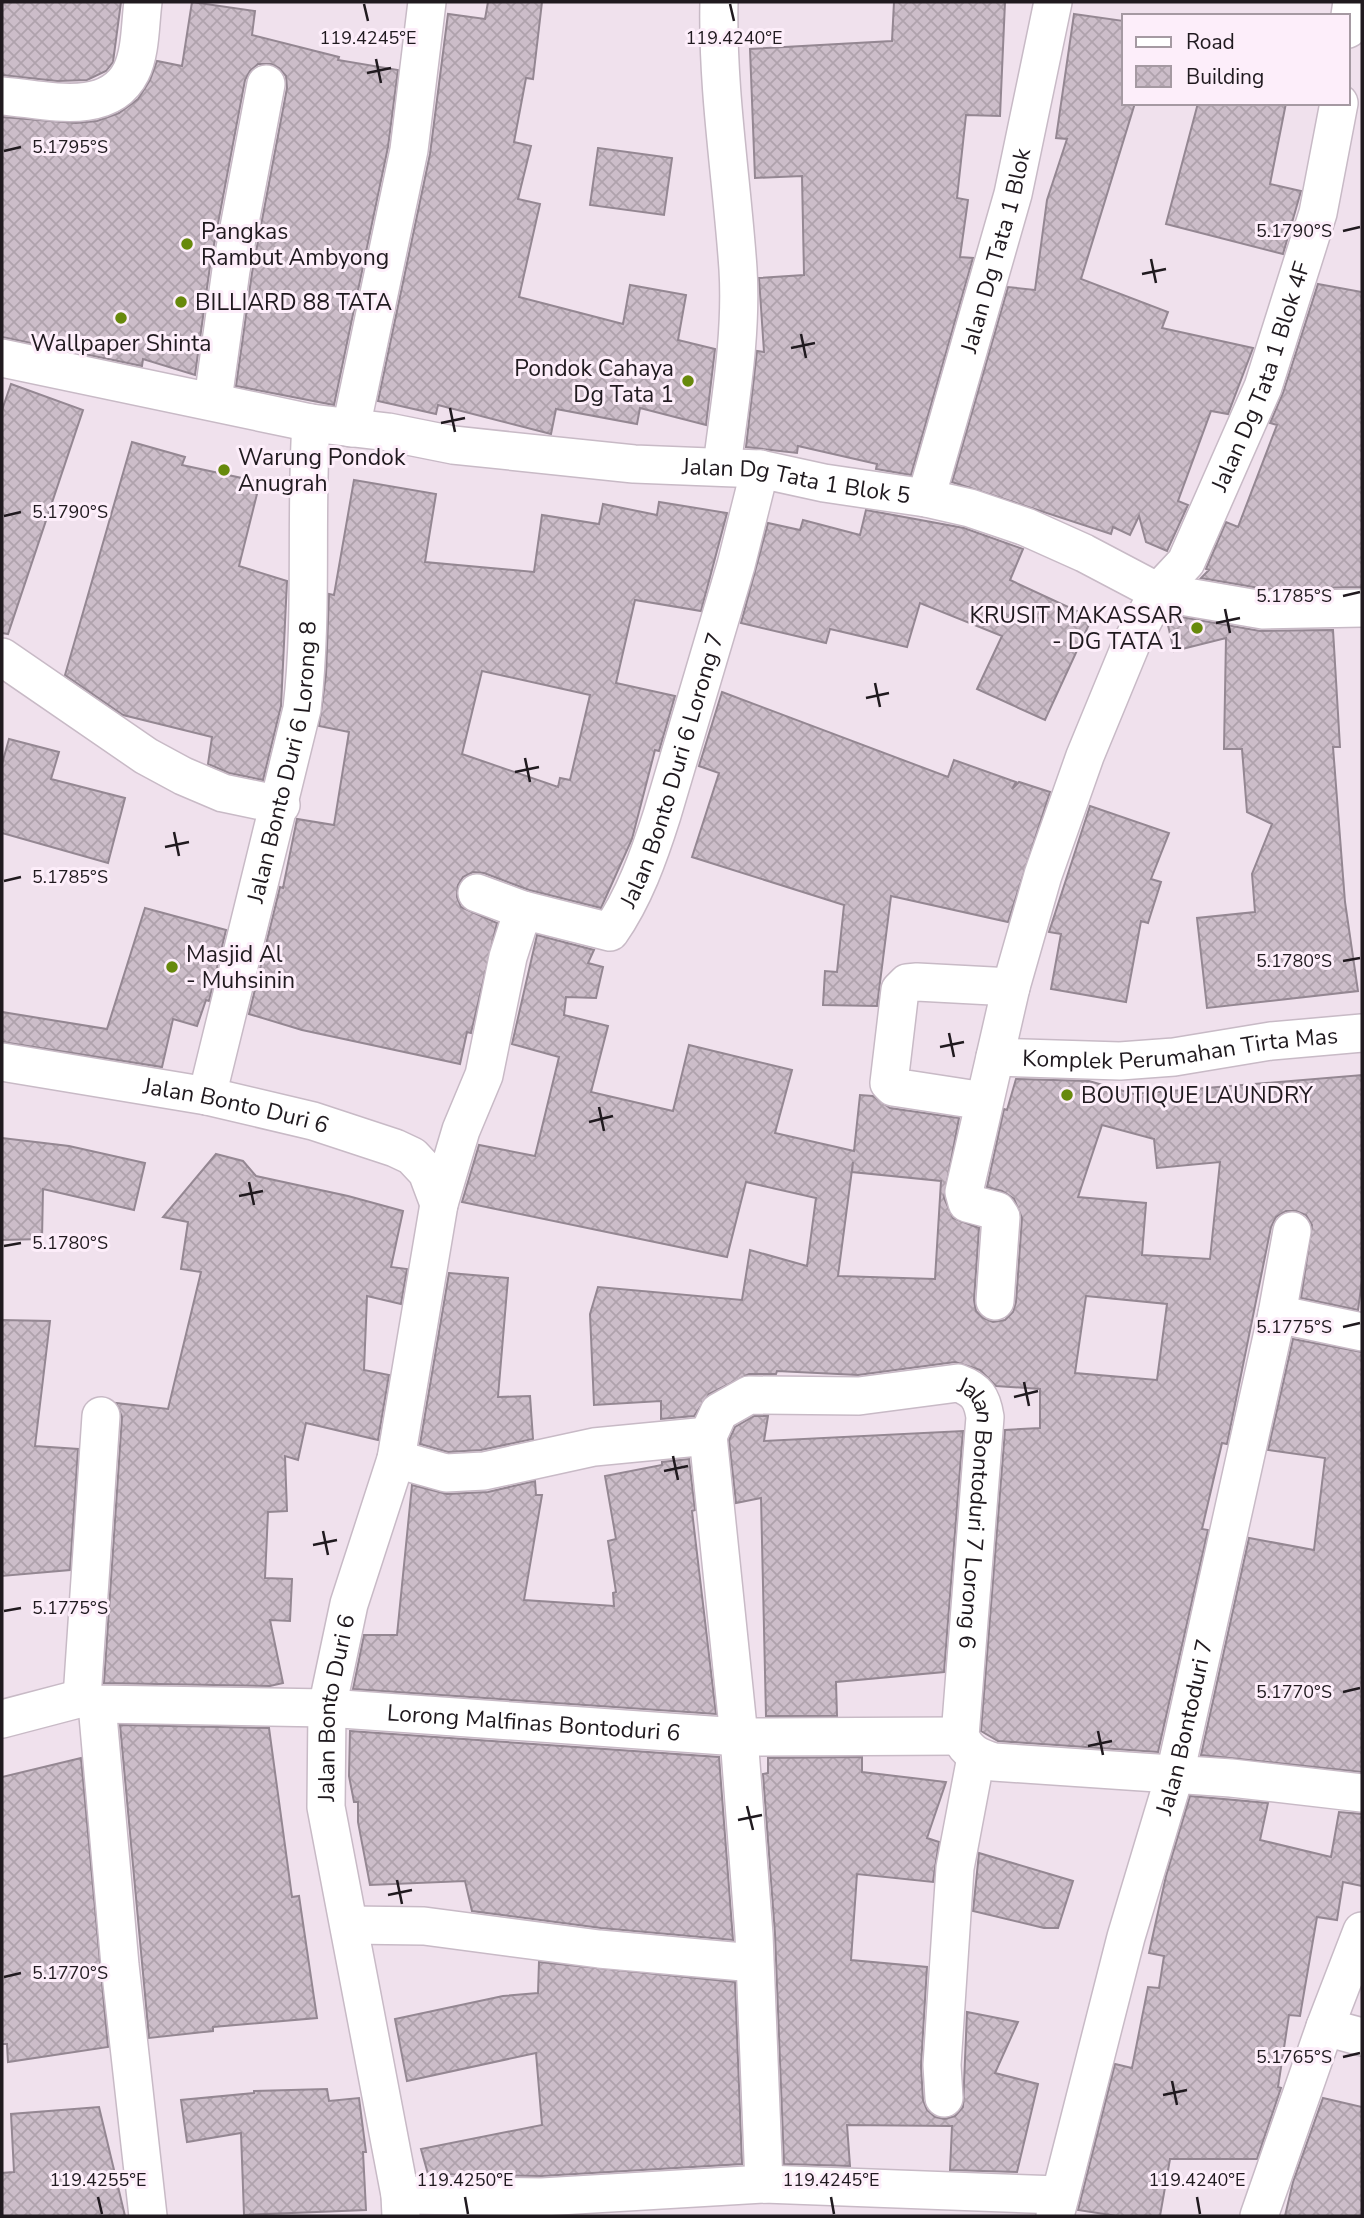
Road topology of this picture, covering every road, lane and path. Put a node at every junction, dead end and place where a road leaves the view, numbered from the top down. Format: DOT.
graph roads {
  1 [pos="143,2"];
  2 [pos="428,2"];
  3 [pos="719,2"];
  4 [pos="1053,2"];
  5 [pos="266,84"];
  6 [pos="2,96"];
  7 [pos="1339,105"];
  8 [pos="2,358"];
  9 [pos="213,400"];
  10 [pos="311,423"];
  11 [pos="351,428"];
  12 [pos="722,466"];
  13 [pos="760,469"];
  14 [pos="926,498"];
  15 [pos="1158,592"];
  16 [pos="1362,608"];
  17 [pos="2,657"];
  18 [pos="281,804"];
  19 [pos="477,893"];
  20 [pos="523,910"];
  21 [pos="1011,987"];
  22 [pos="1362,1033"];
  23 [pos="995,1057"];
  24 [pos="2,1062"];
  25 [pos="207,1096"];
  26 [pos="984,1101"];
  27 [pos="439,1204"];
  28 [pos="1293,1231"];
  29 [pos="995,1301"];
  30 [pos="1277,1314"];
  31 [pos="1362,1332"];
  32 [pos="101,1416"];
  33 [pos="708,1436"];
  34 [pos="396,1459"];
  35 [pos="89,1701"];
  36 [pos="327,1707"];
  37 [pos="2,1719"];
  38 [pos="739,1737"];
  39 [pos="968,1746"];
  40 [pos="1175,1774"];
  41 [pos="1362,1793"];
  42 [pos="350,1925"];
  43 [pos="1362,1931"];
  44 [pos="754,1963"];
  45 [pos="1325,2027"];
  46 [pos="1362,2038"];
  47 [pos="944,2098"];
  48 [pos="764,2184"];
  49 [pos="400,2206"];
  50 [pos="1064,2209"];
  51 [pos="148,2216"];
  52 [pos="1259,2216"];
  1 -- 6 [label="street"];
  2 -- 11 [label="street"];
  3 -- 12 [label="street"];
  4 -- 14 [label="street, Jalan Dg Tata 1 Blok"];
  5 -- 9 [label="street"];
  7 -- 15 [label="street, Jalan Dg Tata 1 Blok 4F"];
  8 -- 9 [label="street, Jalan Dg Tata 1 Blok 5"];
  9 -- 10 [label="street, Jalan Dg Tata 1 Blok 5"];
  10 -- 11 [label="street, Jalan Dg Tata 1 Blok 5"];
  10 -- 18 [label="street, Jalan Bonto Duri 6 Lorong 8"];
  11 -- 12 [label="street, Jalan Dg Tata 1 Blok 5"];
  12 -- 13 [label="street, Jalan Dg Tata 1 Blok 5"];
  13 -- 14 [label="street, Jalan Dg Tata 1 Blok 5"];
  13 -- 20 [label="street, Jalan Bonto Duri 6 Lorong 7"];
  14 -- 15 [label="street, Jalan Dg Tata 1 Blok 5"];
  15 -- 16 [label="street, Jalan Dg Tata 1 Blok 5"];
  15 -- 21 [label="street, Komplek Perumahan Tirta Mas"];
  17 -- 18 [label="street"];
  18 -- 25 [label="street, Jalan Bonto Duri 6 Lorong 8"];
  19 -- 20 [label="street"];
  20 -- 27 [label="street, Jalan Bonto Duri 6"];
  21 -- 23 [label="street, Komplek Perumahan Tirta Mas"];
  21 -- 26 [label="street"];
  22 -- 23 [label="street, Komplek Perumahan Tirta Mas"];
  23 -- 26 [label="street, Komplek Perumahan Tirta Mas"];
  24 -- 25 [label="street, Jalan Bonto Duri 6"];
  25 -- 27 [label="street, Jalan Bonto Duri 6"];
  26 -- 29 [label="street, Komplek Perumahan Tirta Mas"];
  27 -- 34 [label="street, Jalan Bonto Duri 6"];
  28 -- 30 [label="street, Jalan Bontoduri 7"];
  30 -- 31 [label="street"];
  30 -- 40 [label="street, Jalan Bontoduri 7"];
  32 -- 35 [label="street"];
  33 -- 34 [label="street"];
  33 -- 38 [label="street"];
  33 -- 39 [label="street, Jalan Bontoduri 7 Lorong 6"];
  34 -- 36 [label="street, Jalan Bonto Duri 6"];
  35 -- 36 [label="street, Lorong Malfinas Bontoduri 6"];
  35 -- 37 [label="street, Lorong Malfinas Bontoduri 6"];
  35 -- 51 [label="street"];
  36 -- 38 [label="street, Lorong Malfinas Bontoduri 6"];
  36 -- 42 [label="street, Jalan Bonto Duri 6"];
  38 -- 39 [label="street, Lorong Malfinas Bontoduri 6"];
  38 -- 44 [label="street"];
  39 -- 40 [label="street, Lorong Malfinas Bontoduri 6"];
  39 -- 47 [label="street, Jalan Bontoduri 7 Lorong 6"];
  40 -- 41 [label="street, Lorong Malfinas Bontoduri 6"];
  40 -- 50 [label="street, Jalan Bontoduri 7"];
  42 -- 44 [label="street"];
  42 -- 49 [label="street, Jalan Bonto Duri 6"];
  43 -- 45 [label="street"];
  44 -- 48 [label="street"];
  45 -- 46 [label="street"];
  45 -- 52 [label="street"];
  48 -- 49 [label="street"];
  48 -- 50 [label="street"];
}
